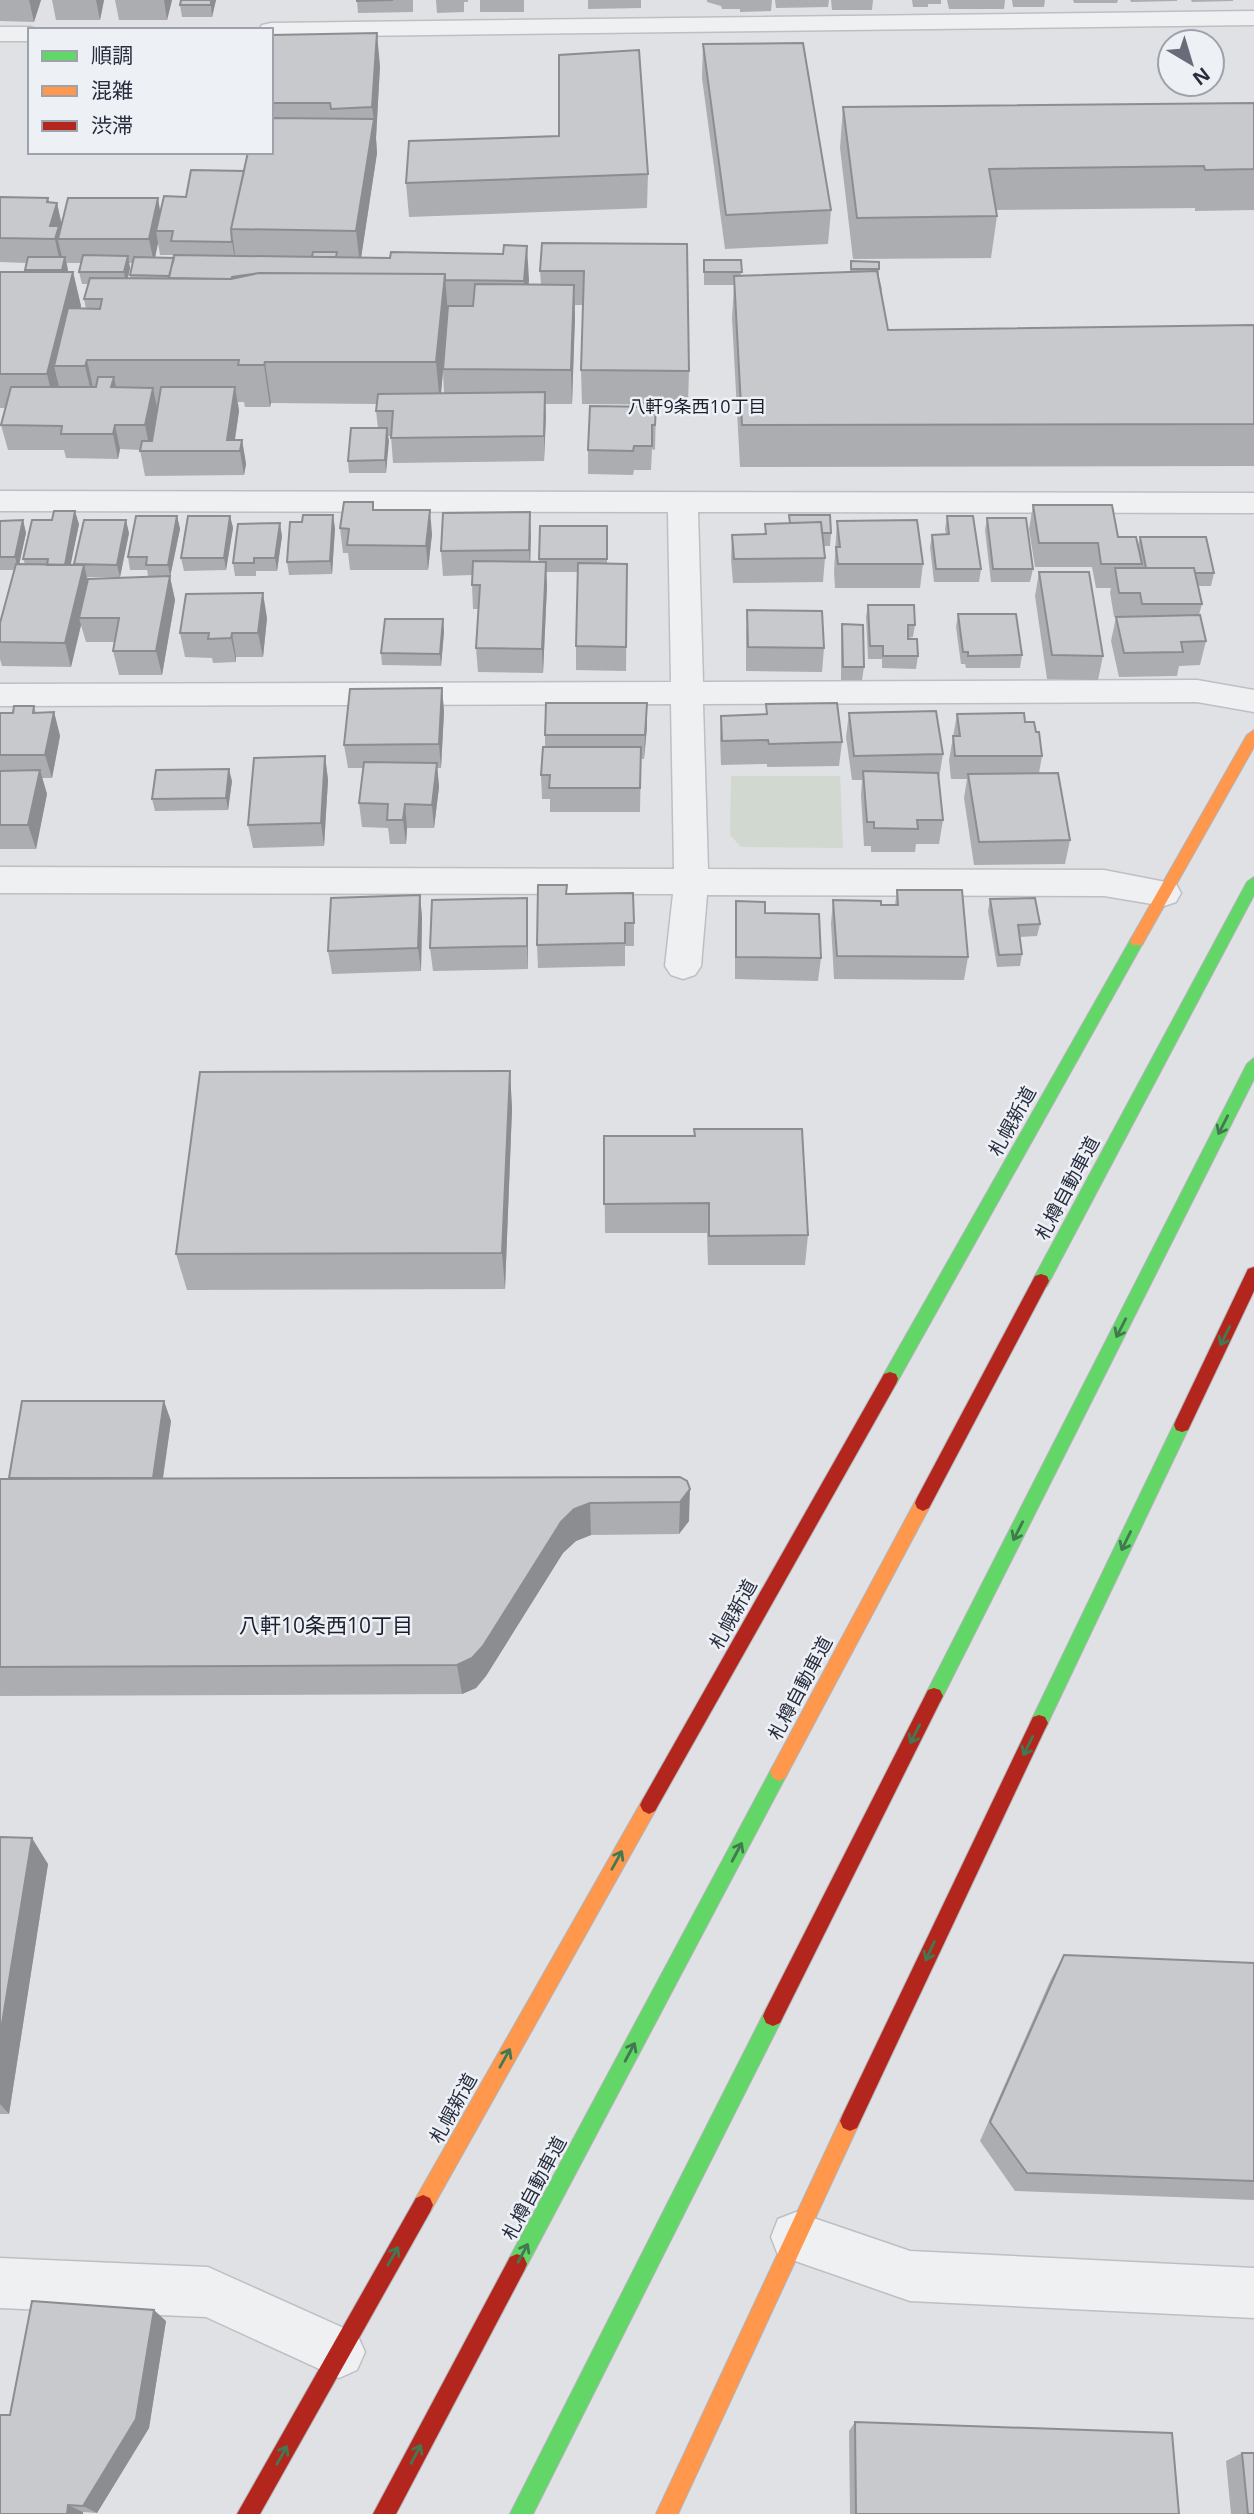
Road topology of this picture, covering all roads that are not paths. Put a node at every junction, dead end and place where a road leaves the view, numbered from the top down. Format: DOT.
graph roads {
  1 [pos="672,0"];
  2 [pos="1254,18"];
  3 [pos="672,25"];
  4 [pos="273,30"];
  5 [pos="0,34"];
  6 [pos="28,34"];
  7 [pos="0,501"];
  8 [pos="683,502"];
  9 [pos="1254,503"];
  10 [pos="688,693"];
  11 [pos="0,695"];
  12 [pos="1254,701"];
  13 [pos="1254,735"];
  14 [pos="0,880"];
  15 [pos="691,882"];
  16 [pos="1254,882"];
  17 [pos="1164,893"];
  18 [pos="683,966"];
  19 [pos="1254,1064"];
  20 [pos="1254,1274"];
  21 [pos="796,2237"];
  22 [pos="0,2283"];
  23 [pos="1254,2293"];
  24 [pos="339,2352"];
  25 [pos="248,2514"];
  26 [pos="384,2514"];
  27 [pos="521,2514"];
  28 [pos="667,2514"];
  1 -- 3 [label="street"];
  2 -- 3 [label="street"];
  3 -- 4 [label="street"];
  5 -- 6 [label="street"];
  7 -- 8 [label="street"];
  8 -- 9 [label="street"];
  8 -- 10 [label="street"];
  10 -- 11 [label="street"];
  10 -- 12 [label="street"];
  10 -- 15 [label="street"];
  13 -- 17 [label="highway, 札幌新道"];
  14 -- 15 [label="street"];
  15 -- 17 [label="street"];
  15 -- 18 [label="street"];
  26 -- 16 [label="highway, 札樽自動車道, one-way"];
  24 -- 17 [label="highway, 札幌新道, one-way"];
  19 -- 27 [label="highway, one-way"];
  20 -- 21 [label="highway, one-way"];
  21 -- 23 [label="street"];
  21 -- 28 [label="highway"];
  22 -- 24 [label="street"];
  25 -- 24 [label="highway, 札幌新道, one-way"];
}
